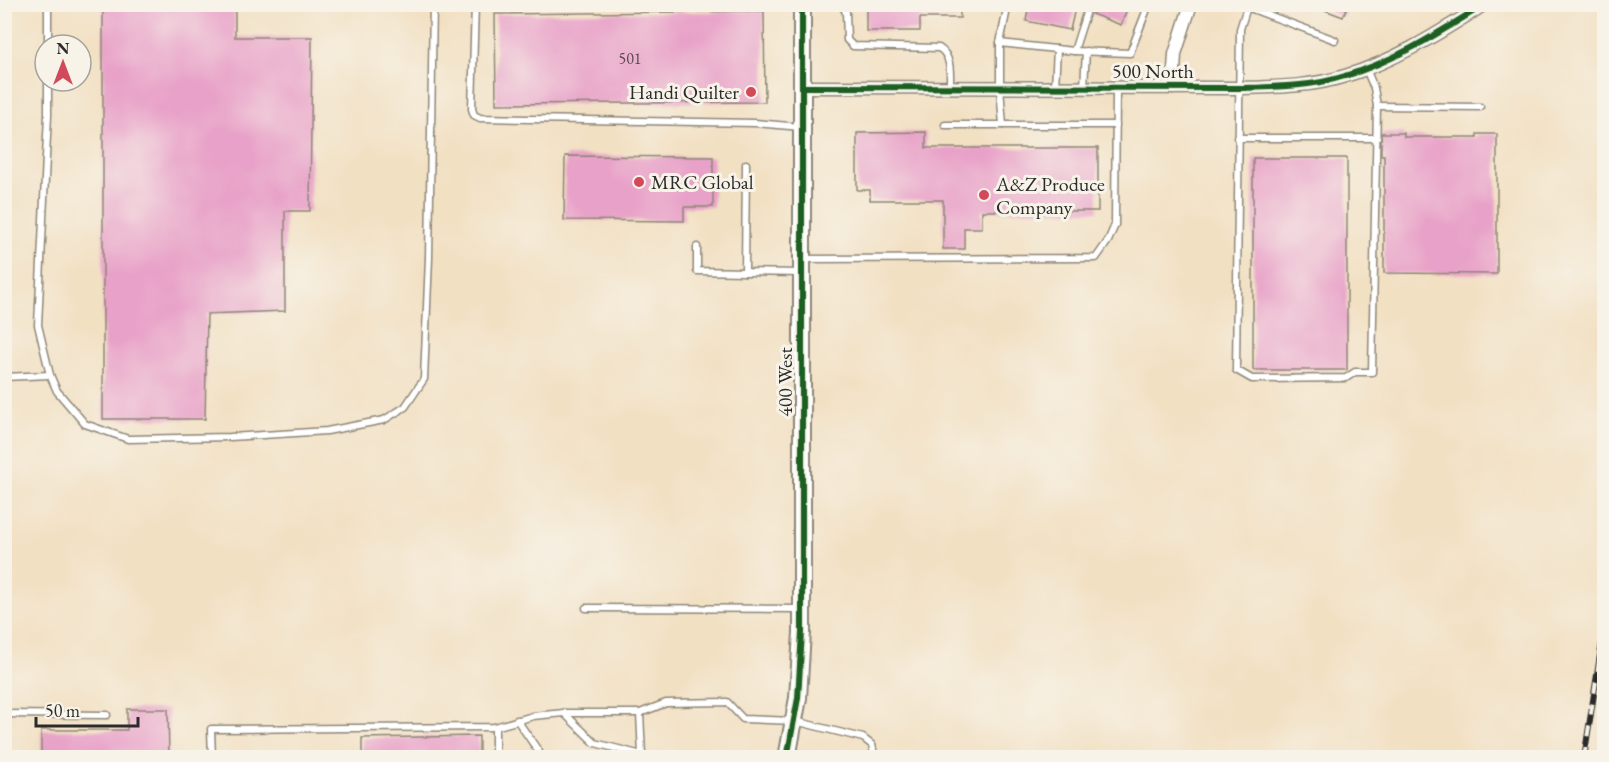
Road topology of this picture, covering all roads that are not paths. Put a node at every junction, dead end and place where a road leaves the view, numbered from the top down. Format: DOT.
graph roads {
  1 [pos="48,4"];
  2 [pos="433,4"];
  3 [pos="475,4"];
  4 [pos="802,4"];
  5 [pos="841,4"];
  6 [pos="1008,4"];
  7 [pos="1089,4"];
  8 [pos="1149,4"];
  9 [pos="1191,4"];
  10 [pos="1485,4"];
  11 [pos="1248,6"];
  12 [pos="48,33"];
  13 [pos="1335,40"];
  14 [pos="1000,43"];
  15 [pos="1057,49"];
  16 [pos="1074,51"];
  17 [pos="1086,51"];
  18 [pos="1366,69"];
  19 [pos="802,87"];
  20 [pos="950,87"];
  21 [pos="1055,87"];
  22 [pos="1084,87"];
  23 [pos="1000,88"];
  24 [pos="1116,88"];
  25 [pos="1173,88"];
  26 [pos="1240,88"];
  27 [pos="48,93"];
  28 [pos="1377,106"];
  29 [pos="1480,107"];
  30 [pos="945,125"];
  31 [pos="1003,125"];
  32 [pos="1116,125"];
  33 [pos="802,127"];
  34 [pos="1238,138"];
  35 [pos="1377,138"];
  36 [pos="746,164"];
  37 [pos="697,247"];
  38 [pos="802,266"];
  39 [pos="745,272"];
  40 [pos="50,375"];
  41 [pos="4,377"];
  42 [pos="586,608"];
  43 [pos="802,609"];
  44 [pos="564,713"];
  45 [pos="640,713"];
  46 [pos="4,714"];
  47 [pos="107,715"];
  48 [pos="518,720"];
  49 [pos="795,721"];
  50 [pos="495,727"];
  51 [pos="643,756"];
  52 [pos="212,758"];
  53 [pos="495,758"];
  54 [pos="540,758"];
  55 [pos="787,758"];
  56 [pos="875,758"];
  1 -- 12 [label="lane"];
  2 -- 40 [label="lane"];
  3 -- 33 [label="lane"];
  4 -- 19 [label="street, 400 West"];
  5 -- 20 [label="lane"];
  6 -- 14 [label="lane"];
  7 -- 16 [label="lane"];
  8 -- 17 [label="lane"];
  9 -- 25 [label="street"];
  10 -- 18 [label="street, 500 North"];
  11 -- 13 [label="lane"];
  11 -- 26 [label="lane"];
  14 -- 15 [label="lane"];
  14 -- 23 [label="lane"];
  15 -- 16 [label="lane"];
  15 -- 21 [label="lane"];
  16 -- 17 [label="lane"];
  17 -- 22 [label="lane"];
  18 -- 26 [label="street, 500 North"];
  18 -- 28 [label="lane"];
  19 -- 20 [label="street, 500 North"];
  19 -- 33 [label="street, 400 West"];
  20 -- 23 [label="street, 500 North"];
  21 -- 22 [label="street, 500 North"];
  21 -- 23 [label="street, 500 North"];
  22 -- 24 [label="street, 500 North"];
  23 -- 31 [label="lane"];
  24 -- 25 [label="street, 500 North"];
  24 -- 32 [label="lane"];
  25 -- 26 [label="street, 500 North"];
  26 -- 34 [label="lane"];
  27 -- 40 [label="lane"];
  28 -- 29 [label="lane"];
  28 -- 35 [label="lane"];
  30 -- 31 [label="lane"];
  31 -- 32 [label="lane"];
  32 -- 38 [label="lane"];
  33 -- 38 [label="street, 400 West"];
  34 -- 35 [label="lane"];
  34 -- 35 [label="lane"];
  36 -- 39 [label="lane"];
  37 -- 39 [label="lane"];
  38 -- 39 [label="lane"];
  38 -- 43 [label="street, 400 West"];
  40 -- 41 [label="lane"];
  42 -- 43 [label="lane"];
  43 -- 49 [label="street, 400 West"];
  44 -- 45 [label="lane"];
  44 -- 48 [label="lane"];
  44 -- 51 [label="lane"];
  45 -- 49 [label="lane"];
  45 -- 51 [label="lane"];
  46 -- 47 [label="lane"];
  48 -- 50 [label="lane"];
  48 -- 54 [label="lane"];
  49 -- 55 [label="street, 400 West"];
  49 -- 56 [label="lane"];
  50 -- 52 [label="lane"];
  50 -- 53 [label="lane"];
}
